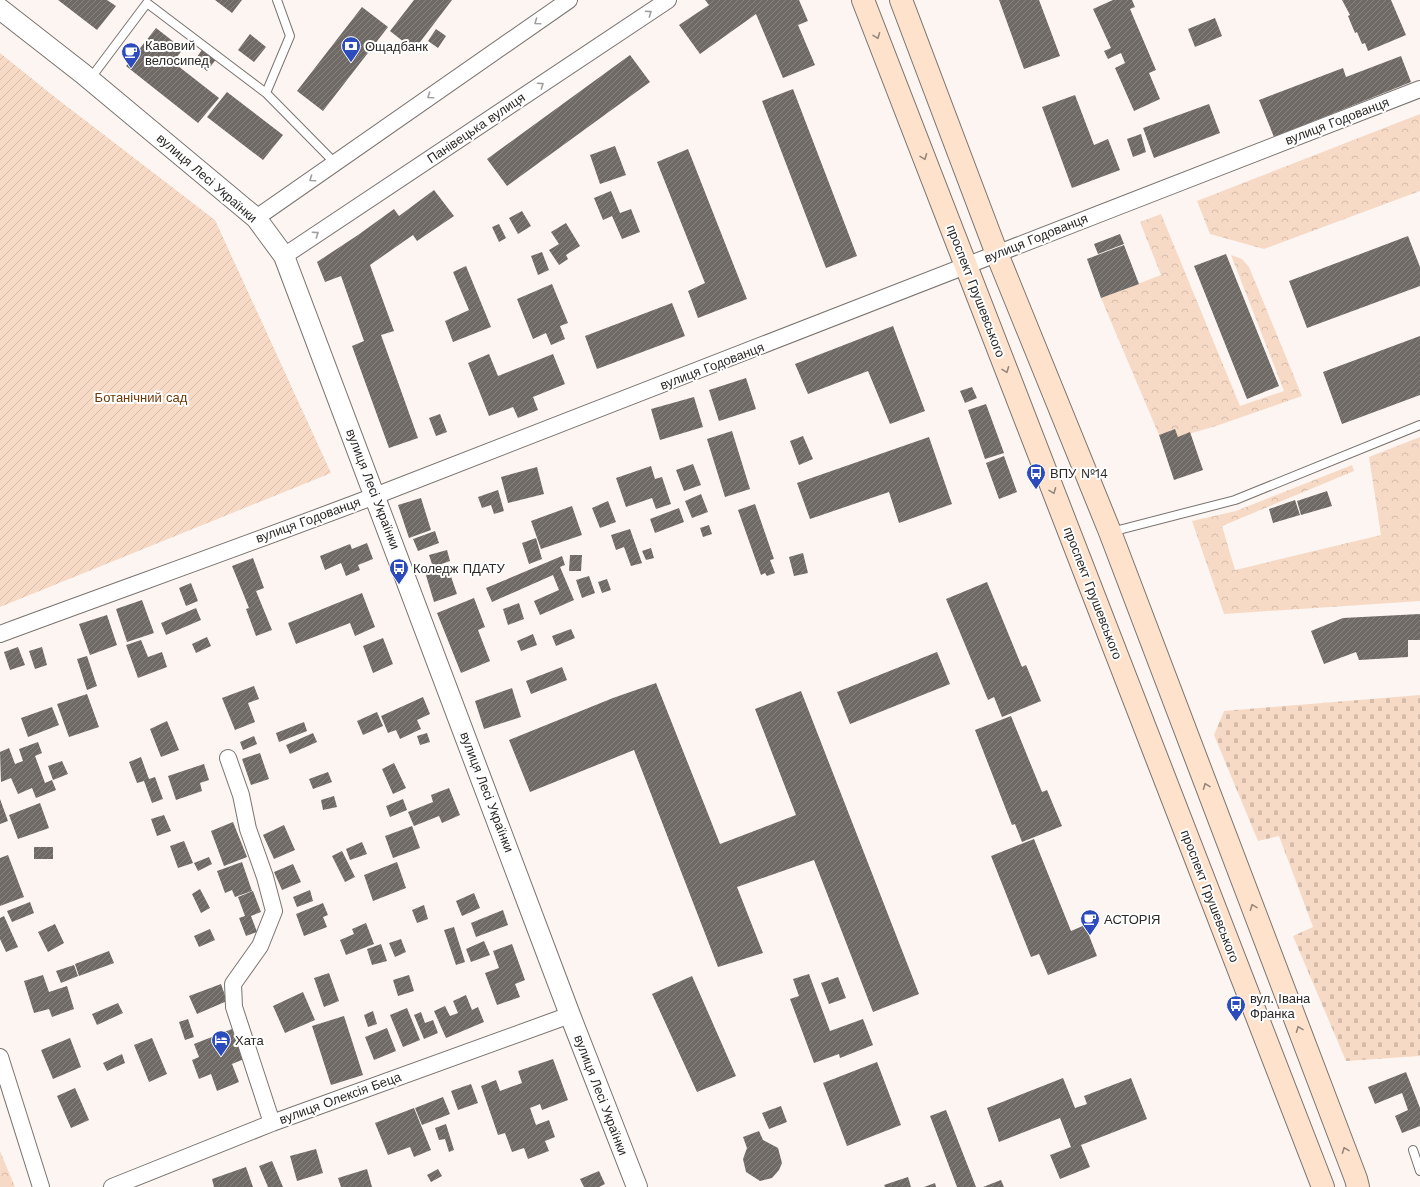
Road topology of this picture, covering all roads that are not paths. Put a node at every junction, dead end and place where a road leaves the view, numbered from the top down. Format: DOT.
graph roads {
  1 [pos="277,0"];
  2 [pos="569,0"];
  3 [pos="668,0"];
  4 [pos="862,0"];
  5 [pos="901,0"];
  6 [pos="145,2"];
  7 [pos="0,9"];
  8 [pos="90,79"];
  9 [pos="1420,89"];
  10 [pos="266,93"];
  11 [pos="335,163"];
  12 [pos="256,218"];
  13 [pos="998,254"];
  14 [pos="284,256"];
  15 [pos="966,266"];
  16 [pos="1420,424"];
  17 [pos="376,496"];
  18 [pos="1110,532"];
  19 [pos="0,634"];
  20 [pos="228,758"];
  21 [pos="570,1014"];
  22 [pos="0,1057"];
  23 [pos="272,1123"];
  24 [pos="1413,1150"];
  25 [pos="1420,1171"];
  26 [pos="41,1187"];
  27 [pos="112,1187"];
  28 [pos="637,1187"];
  29 [pos="1323,1187"];
  30 [pos="1358,1187"];
  1 -- 10 [label="lane"];
  2 -- 11 [label="street, one-way"];
  14 -- 3 [label="street, Панівецька вулиця, one-way"];
  4 -- 15 [label="main road, проспект Грушевського, one-way"];
  5 -- 13 [label="main road"];
  6 -- 8 [label="lane"];
  6 -- 10 [label="lane"];
  7 -- 8 [label="street, вулиця Лесі Українки"];
  8 -- 12 [label="street, вулиця Лесі Українки"];
  9 -- 13 [label="street, вулиця Годованця"];
  10 -- 11 [label="lane"];
  11 -- 12 [label="street, one-way"];
  12 -- 14 [label="street, вулиця Лесі Українки"];
  13 -- 15 [label="street, вулиця Годованця"];
  13 -- 18 [label="main road"];
  14 -- 17 [label="street, вулиця Лесі Українки"];
  15 -- 17 [label="street, вулиця Годованця"];
  15 -- 29 [label="main road, проспект Грушевського, one-way"];
  16 -- 18 [label="lane"];
  17 -- 19 [label="street, вулиця Годованця"];
  17 -- 21 [label="street, вулиця Лесі Українки"];
  30 -- 18 [label="main road, one-way"];
  20 -- 23 [label="street"];
  21 -- 23 [label="street, вулиця Олексія Беца"];
  21 -- 28 [label="street, вулиця Лесі Українки"];
  22 -- 26 [label="street"];
  23 -- 27 [label="street, вулиця Олексія Беца"];
  24 -- 25 [label="lane"];
}
